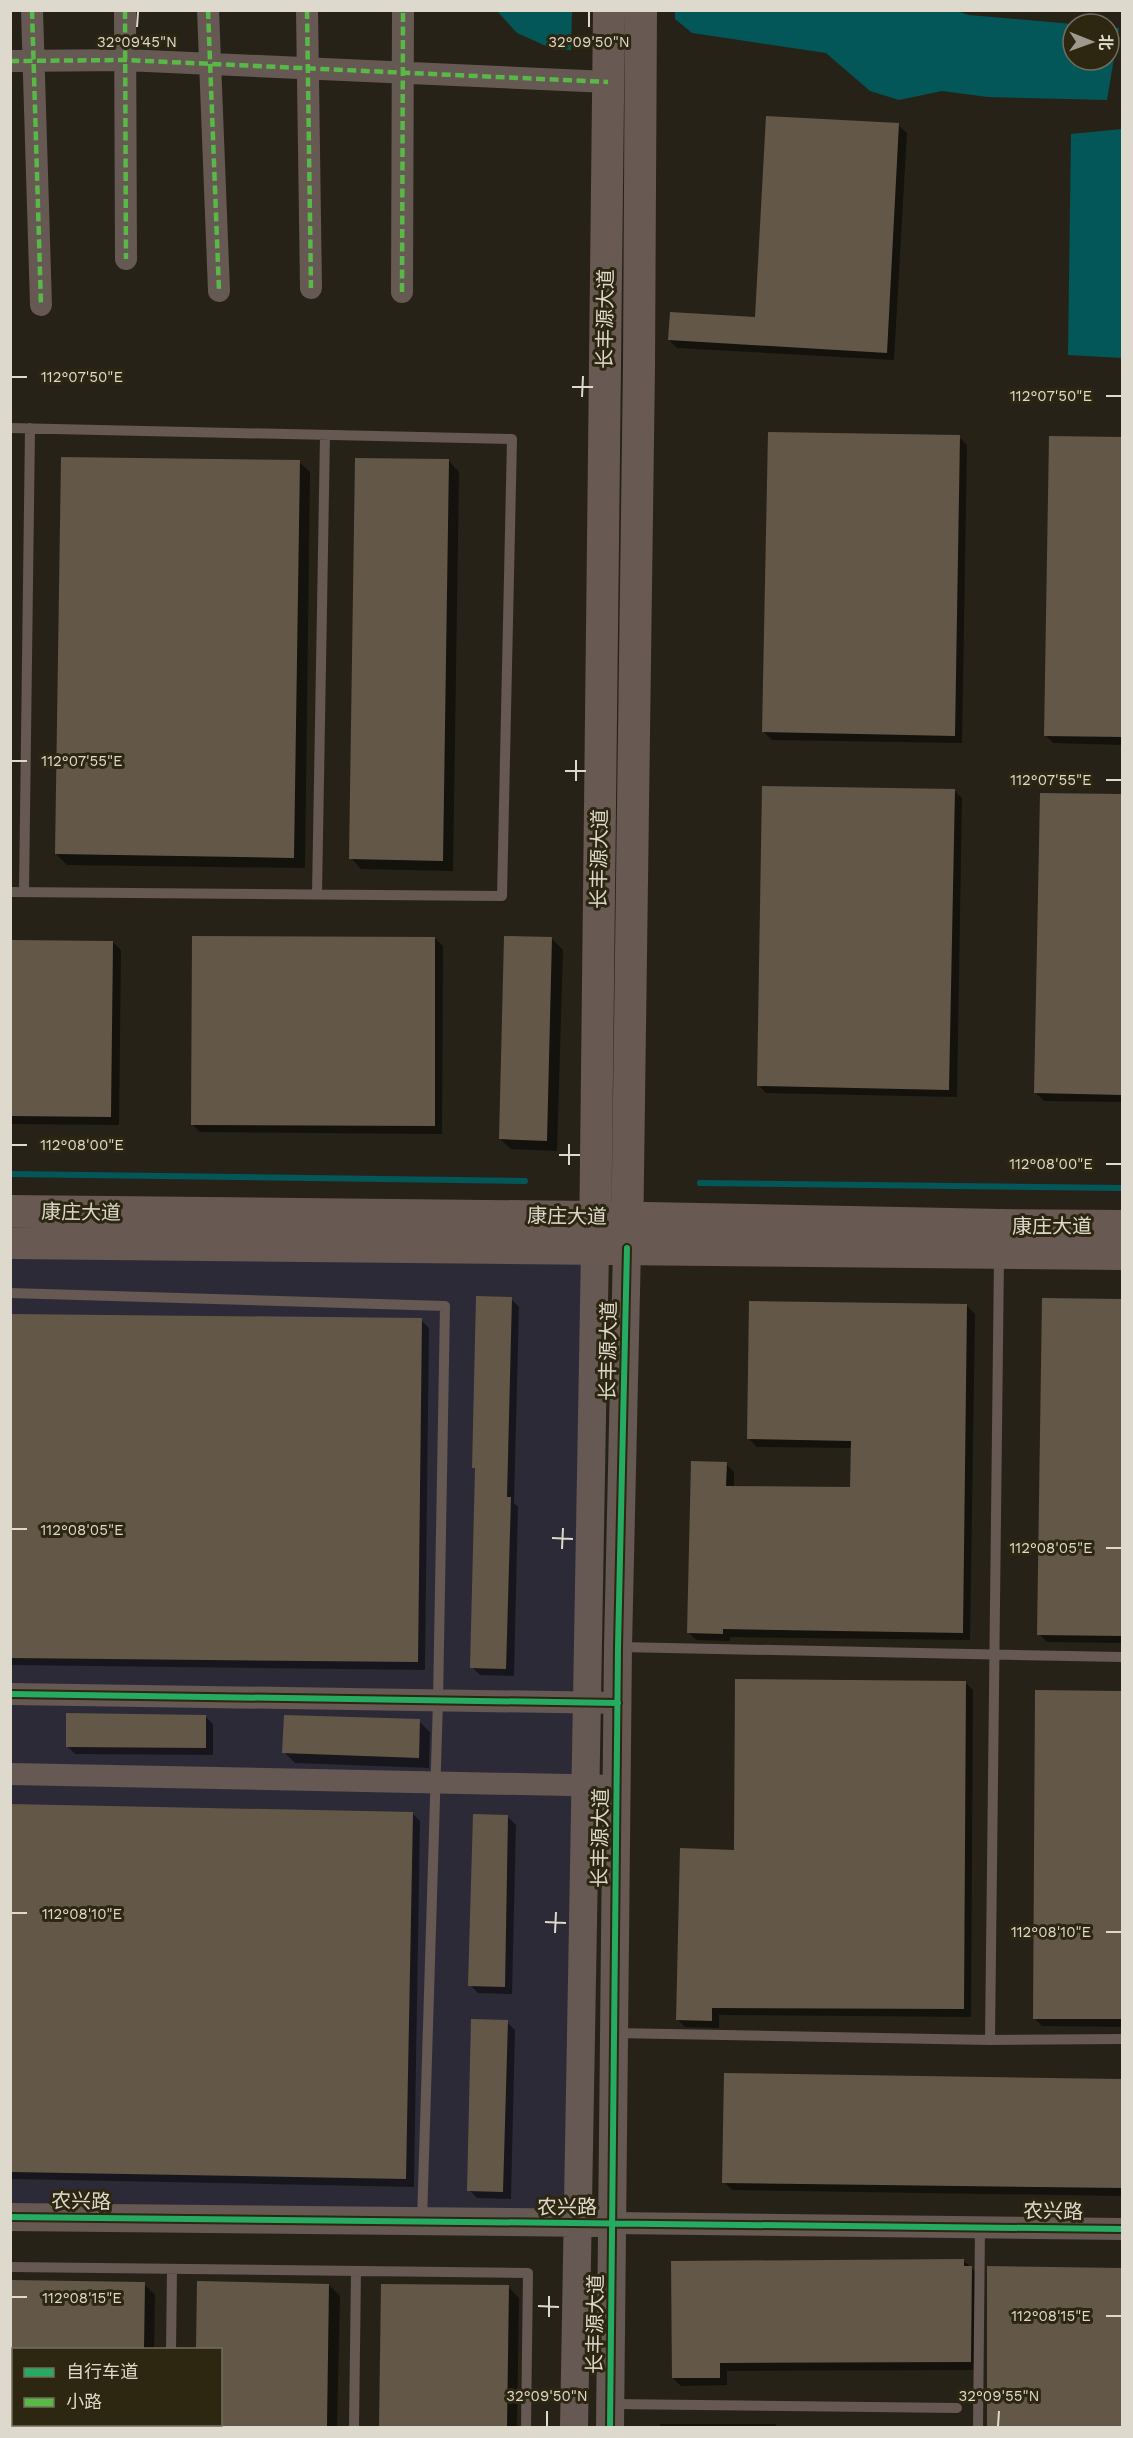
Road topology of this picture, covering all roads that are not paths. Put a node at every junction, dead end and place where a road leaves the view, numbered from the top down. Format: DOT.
graph roads {
  1 [pos="32,10"];
  2 [pos="125,10"];
  3 [pos="208,10"];
  4 [pos="306,10"];
  5 [pos="403,10"];
  6 [pos="609,10"];
  7 [pos="641,10"];
  8 [pos="125,60"];
  9 [pos="10,61"];
  10 [pos="33,61"];
  11 [pos="210,64"];
  12 [pos="308,69"];
  13 [pos="403,73"];
  14 [pos="608,82"];
  15 [pos="126,259"];
  16 [pos="311,288"];
  17 [pos="219,291"];
  18 [pos="402,291"];
  19 [pos="41,304"];
  20 [pos="10,428"];
  21 [pos="30,428"];
  22 [pos="325,435"];
  23 [pos="10,892"];
  24 [pos="24,892"];
  25 [pos="316,894"];
  26 [pos="10,1211"];
  27 [pos="595,1217"];
  28 [pos="628,1217"];
  29 [pos="1122,1226"];
  30 [pos="999,1239"];
  31 [pos="10,1243"];
  32 [pos="595,1248"];
  33 [pos="627,1248"];
  34 [pos="1122,1254"];
  35 [pos="10,1293"];
  36 [pos="618,1647"];
  37 [pos="995,1653"];
  38 [pos="1122,1657"];
  39 [pos="10,1694"];
  40 [pos="438,1701"];
  41 [pos="587,1703"];
  42 [pos="618,1703"];
  43 [pos="10,1774"];
  44 [pos="435,1782"];
  45 [pos="585,1785"];
  46 [pos="617,1786"];
  47 [pos="614,2033"];
  48 [pos="1122,2039"];
  49 [pos="990,2040"];
  50 [pos="10,2217"];
  51 [pos="422,2222"];
  52 [pos="578,2223"];
  53 [pos="612,2223"];
  54 [pos="980,2227"];
  55 [pos="1122,2229"];
  56 [pos="10,2267"];
  57 [pos="172,2269"];
  58 [pos="356,2271"];
  59 [pos="171,2348"];
  60 [pos="957,2408"];
  61 [pos="610,2416"];
  62 [pos="354,2427"];
  63 [pos="525,2427"];
  64 [pos="574,2427"];
  65 [pos="978,2427"];
  1 -- 10 [label="street"];
  2 -- 8 [label="street"];
  3 -- 11 [label="street"];
  4 -- 12 [label="street"];
  5 -- 13 [label="street"];
  6 -- 14 [label="main road, 长丰源大道"];
  7 -- 28 [label="main road, 长丰源大道"];
  8 -- 10 [label="street"];
  8 -- 11 [label="street"];
  8 -- 15 [label="street"];
  9 -- 10 [label="street"];
  10 -- 19 [label="street"];
  11 -- 12 [label="street"];
  11 -- 17 [label="street"];
  12 -- 13 [label="street"];
  12 -- 16 [label="street"];
  13 -- 14 [label="street"];
  13 -- 18 [label="street"];
  14 -- 27 [label="main road, 长丰源大道"];
  20 -- 21 [label="lane"];
  21 -- 22 [label="lane"];
  21 -- 24 [label="lane"];
  22 -- 25 [label="lane"];
  22 -- 25 [label="lane"];
  23 -- 24 [label="lane"];
  24 -- 25 [label="lane"];
  26 -- 27 [label="main road, 康庄大道"];
  27 -- 28 [label="main road, 康庄大道"];
  27 -- 32 [label="main road, 长丰源大道"];
  28 -- 30 [label="main road, 康庄大道"];
  28 -- 33 [label="main road, 长丰源大道"];
  29 -- 30 [label="main road, 康庄大道"];
  30 -- 33 [label="main road, 康庄大道"];
  30 -- 34 [label="main road, 康庄大道"];
  30 -- 37 [label="lane"];
  31 -- 32 [label="main road, 康庄大道"];
  32 -- 33 [label="main road, 康庄大道"];
  32 -- 41 [label="street, 长丰源大道"];
  33 -- 36 [label="street, 长丰源大道"];
  35 -- 40 [label="lane"];
  36 -- 37 [label="lane"];
  36 -- 42 [label="street, 长丰源大道"];
  37 -- 38 [label="lane"];
  37 -- 49 [label="lane"];
  39 -- 40 [label="street"];
  40 -- 41 [label="street"];
  40 -- 44 [label="lane"];
  41 -- 42 [label="street"];
  41 -- 45 [label="street, 长丰源大道"];
  42 -- 46 [label="street, 长丰源大道"];
  43 -- 44 [label="street"];
  44 -- 45 [label="street"];
  44 -- 51 [label="lane"];
  45 -- 46 [label="street"];
  45 -- 52 [label="street, 长丰源大道"];
  46 -- 47 [label="street, 长丰源大道"];
  47 -- 49 [label="lane"];
  47 -- 53 [label="street, 长丰源大道"];
  48 -- 49 [label="lane"];
  50 -- 51 [label="street, 农兴路"];
  51 -- 52 [label="street, 农兴路"];
  52 -- 53 [label="street, 农兴路"];
  52 -- 64 [label="street, 长丰源大道"];
  53 -- 54 [label="street, 农兴路"];
  53 -- 61 [label="street, 长丰源大道"];
  54 -- 55 [label="street, 农兴路"];
  54 -- 65 [label="lane"];
  56 -- 57 [label="lane"];
  57 -- 58 [label="lane"];
  57 -- 59 [label="lane"];
  58 -- 62 [label="lane"];
  58 -- 63 [label="lane"];
  60 -- 61 [label="lane"];
}
